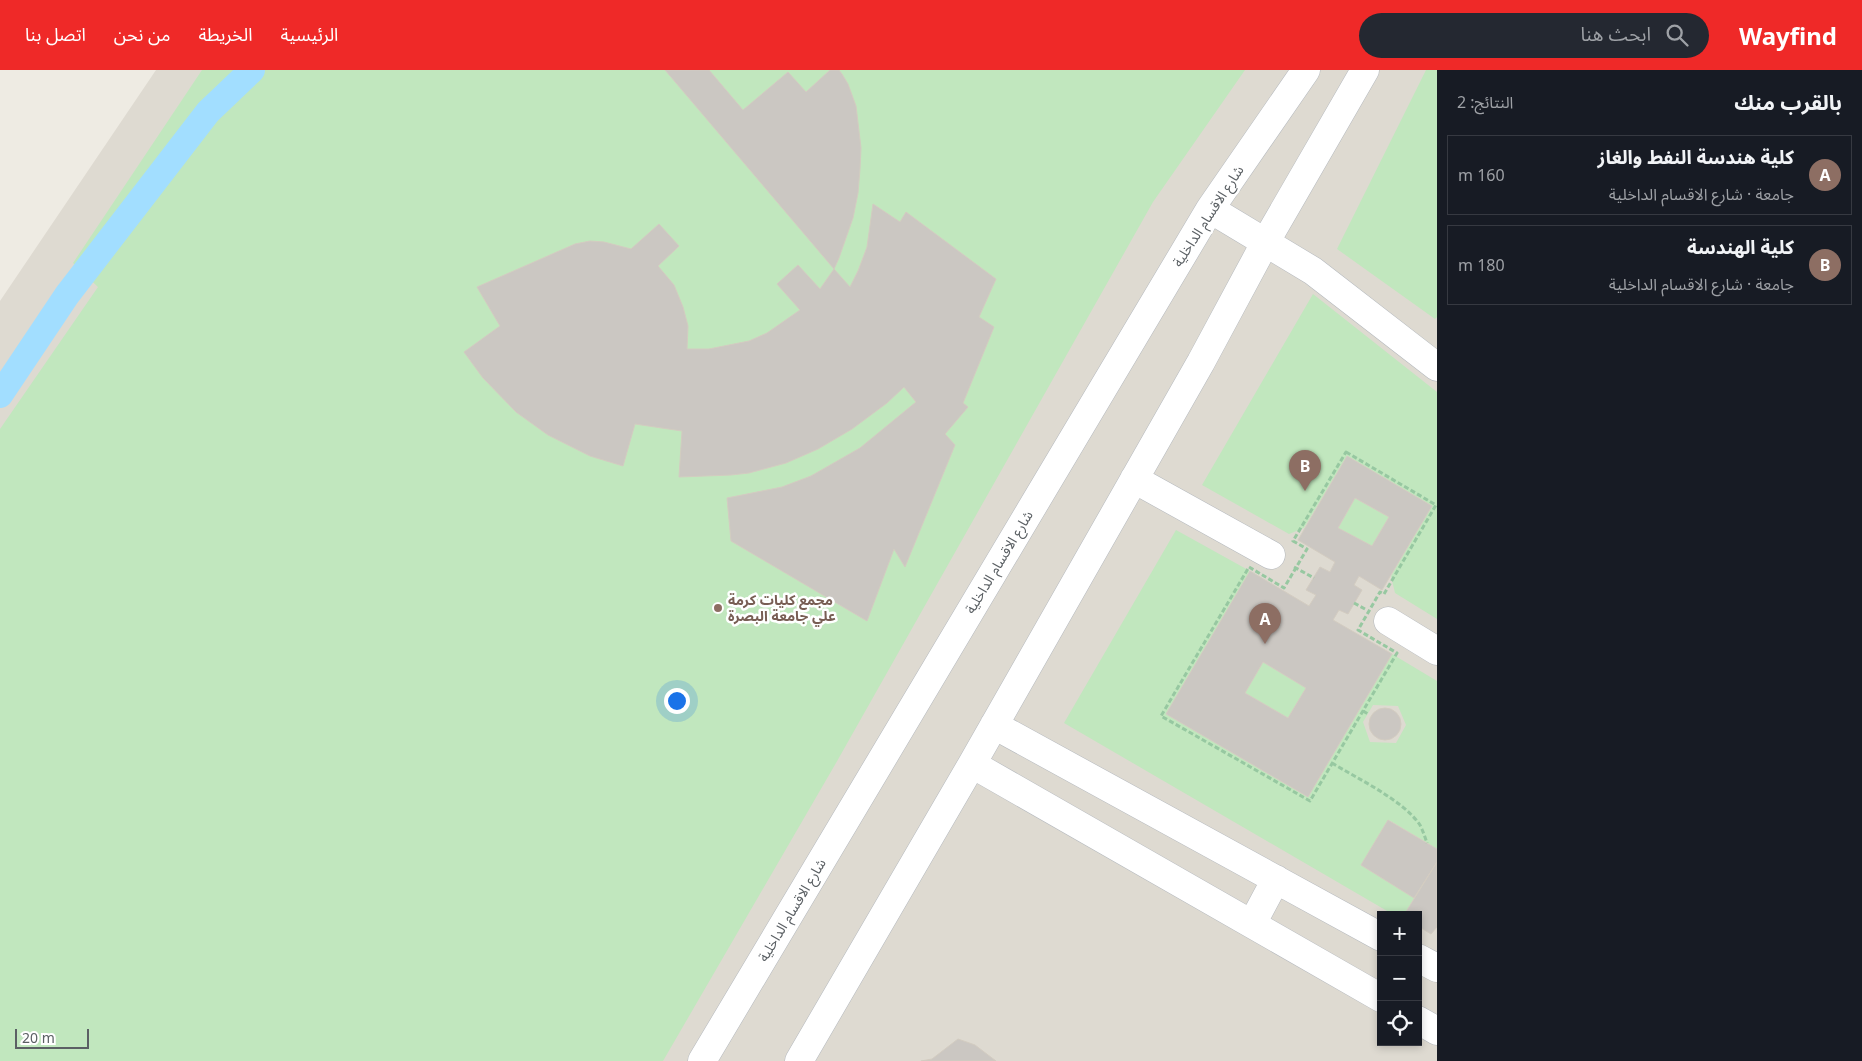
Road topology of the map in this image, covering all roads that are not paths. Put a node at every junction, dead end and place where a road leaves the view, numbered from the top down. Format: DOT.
graph roads {
  1 [pos="1306,70"];
  2 [pos="1365,70"];
  3 [pos="1210,209"];
  4 [pos="1265,244"];
  5 [pos="1435,363"];
  6 [pos="1134,479"];
  7 [pos="1271,555"];
  8 [pos="1388,621"];
  9 [pos="1437,651"];
  10 [pos="994,725"];
  11 [pos="972,764"];
  12 [pos="1276,879"];
  13 [pos="1252,924"];
  14 [pos="1377,935"];
  15 [pos="1422,960"];
  16 [pos="1437,968"];
  17 [pos="1377,996"];
  18 [pos="1422,1022"];
  19 [pos="1437,1031"];
  20 [pos="702,1061"];
  21 [pos="799,1061"];
  1 -- 3 [label="street, شارع الاقسام الداخلية"];
  2 -- 4 [label="street"];
  3 -- 4 [label="street"];
  3 -- 20 [label="street, شارع الاقسام الداخلية"];
  4 -- 5 [label="street"];
  4 -- 6 [label="street"];
  6 -- 7 [label="street"];
  6 -- 10 [label="street"];
  8 -- 9 [label="street"];
  10 -- 11 [label="street"];
  10 -- 12 [label="street"];
  11 -- 13 [label="street"];
  11 -- 21 [label="street"];
  12 -- 13 [label="street"];
  12 -- 14 [label="street"];
  13 -- 17 [label="street"];
  15 -- 16 [label="street"];
  18 -- 19 [label="street"];
}
